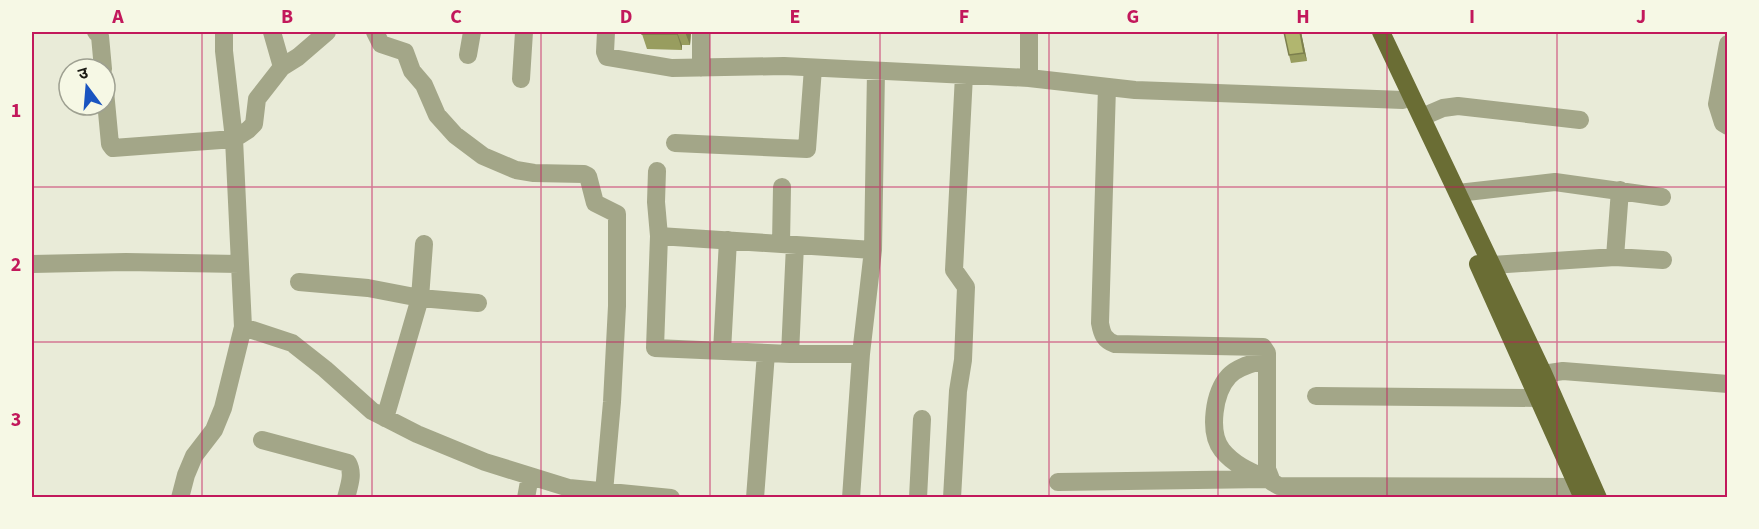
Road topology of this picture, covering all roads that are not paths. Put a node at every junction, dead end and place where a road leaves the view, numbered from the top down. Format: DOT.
graph roads {
  1 [pos="96,32"];
  2 [pos="224,32"];
  3 [pos="272,32"];
  4 [pos="327,32"];
  5 [pos="375,32"];
  6 [pos="472,32"];
  7 [pos="525,32"];
  8 [pos="606,32"];
  9 [pos="701,32"];
  10 [pos="1029,32"];
  11 [pos="1371,32"];
  12 [pos="1381,32"];
  13 [pos="1728,44"];
  14 [pos="468,55"];
  15 [pos="102,57"];
  16 [pos="282,67"];
  17 [pos="701,68"];
  18 [pos="813,68"];
  19 [pos="876,71"];
  20 [pos="964,75"];
  21 [pos="1029,78"];
  22 [pos="521,79"];
  23 [pos="1107,87"];
  24 [pos="1404,100"];
  25 [pos="107,117"];
  26 [pos="1422,117"];
  27 [pos="1580,120"];
  28 [pos="1728,126"];
  29 [pos="234,139"];
  30 [pos="675,143"];
  31 [pos="657,171"];
  32 [pos="782,187"];
  33 [pos="1620,190"];
  34 [pos="1458,193"];
  35 [pos="1662,197"];
  36 [pos="659,236"];
  37 [pos="728,240"];
  38 [pos="424,244"];
  39 [pos="788,244"];
  40 [pos="873,250"];
  41 [pos="1615,257"];
  42 [pos="1662,260"];
  43 [pos="32,264"];
  44 [pos="239,264"];
  45 [pos="1492,265"];
  46 [pos="299,282"];
  47 [pos="420,298"];
  48 [pos="478,303"];
  49 [pos="243,327"];
  50 [pos="722,351"];
  51 [pos="766,353"];
  52 [pos="790,354"];
  53 [pos="861,354"];
  54 [pos="1267,359"];
  55 [pos="1536,375"];
  56 [pos="1728,384"];
  57 [pos="1316,396"];
  58 [pos="1539,398"];
  59 [pos="385,418"];
  60 [pos="922,419"];
  61 [pos="262,440"];
  62 [pos="530,476"];
  63 [pos="1269,481"];
  64 [pos="1058,483"];
  65 [pos="604,492"];
  66 [pos="1341,492"];
  67 [pos="1581,492"];
  68 [pos="180,498"];
  69 [pos="346,498"];
  70 [pos="526,498"];
  71 [pos="671,498"];
  72 [pos="755,498"];
  73 [pos="851,498"];
  74 [pos="918,498"];
  75 [pos="952,498"];
  76 [pos="1598,498"];
  1 -- 15 [label="street"];
  2 -- 29 [label="street"];
  3 -- 16 [label="street"];
  4 -- 16 [label="street"];
  5 -- 65 [label="street"];
  6 -- 14 [label="street"];
  7 -- 22 [label="street"];
  8 -- 17 [label="street"];
  9 -- 17 [label="street"];
  10 -- 21 [label="street"];
  11 -- 24 [label="main road"];
  12 -- 26 [label="main road"];
  13 -- 28 [label="street"];
  16 -- 29 [label="street"];
  17 -- 18 [label="street"];
  18 -- 19 [label="street"];
  18 -- 30 [label="street"];
  19 -- 20 [label="street"];
  19 -- 40 [label="street"];
  20 -- 21 [label="street"];
  20 -- 75 [label="street"];
  21 -- 23 [label="street"];
  23 -- 24 [label="street"];
  23 -- 54 [label="street"];
  24 -- 55 [label="main road"];
  25 -- 29 [label="street"];
  26 -- 27 [label="street"];
  26 -- 34 [label="main road"];
  29 -- 44 [label="street"];
  31 -- 36 [label="street"];
  32 -- 39 [label="street"];
  33 -- 34 [label="street"];
  33 -- 35 [label="street"];
  33 -- 41 [label="street"];
  34 -- 45 [label="main road"];
  36 -- 37 [label="street"];
  36 -- 50 [label="street"];
  37 -- 39 [label="street"];
  37 -- 50 [label="street"];
  38 -- 47 [label="street"];
  39 -- 40 [label="street"];
  39 -- 52 [label="street"];
  40 -- 53 [label="street"];
  41 -- 42 [label="street"];
  41 -- 45 [label="street"];
  43 -- 44 [label="street"];
  44 -- 49 [label="street"];
  45 -- 55 [label="main road"];
  46 -- 47 [label="street"];
  47 -- 48 [label="street"];
  47 -- 59 [label="street"];
  49 -- 59 [label="street"];
  49 -- 68 [label="street"];
  50 -- 51 [label="street"];
  51 -- 52 [label="street"];
  51 -- 72 [label="street"];
  52 -- 53 [label="street"];
  53 -- 73 [label="street"];
  54 -- 63 [label="street"];
  54 -- 63 [label="street"];
  55 -- 56 [label="street"];
  55 -- 58 [label="main road"];
  55 -- 76 [label="main road"];
  57 -- 58 [label="street"];
  58 -- 67 [label="main road"];
  59 -- 62 [label="street"];
  60 -- 74 [label="street"];
  61 -- 69 [label="street"];
  62 -- 65 [label="street"];
  62 -- 70 [label="street"];
  63 -- 64 [label="street"];
  63 -- 66 [label="street"];
  65 -- 71 [label="street"];
  66 -- 67 [label="street"];
}
